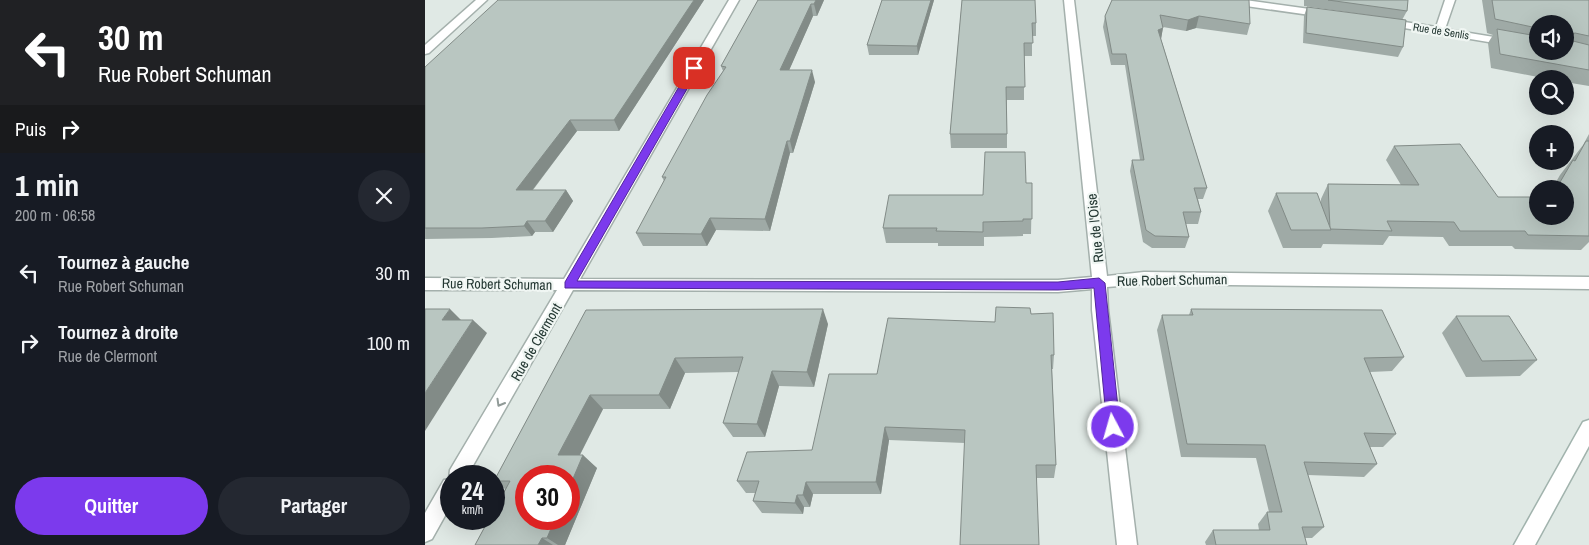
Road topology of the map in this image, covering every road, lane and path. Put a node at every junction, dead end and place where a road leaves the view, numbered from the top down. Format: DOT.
graph roads {
  1 [pos="482,0"];
  2 [pos="734,0"];
  3 [pos="1069,0"];
  4 [pos="1225,0"];
  5 [pos="1450,0"];
  6 [pos="1333,15"];
  7 [pos="1371,20"];
  8 [pos="1440,30"];
  9 [pos="1529,46"];
  10 [pos="425,51"];
  11 [pos="1099,283"];
  12 [pos="1589,283"];
  13 [pos="425,284"];
  14 [pos="569,285"];
  15 [pos="1589,428"];
  16 [pos="463,465"];
  17 [pos="440,506"];
  18 [pos="425,532"];
  19 [pos="1127,545"];
  20 [pos="1524,545"];
  1 -- 10 [label="street"];
  2 -- 14 [label="street, Rue de Clermont"];
  3 -- 11 [label="street, Rue de l'Oise"];
  4 -- 6 [label="street"];
  5 -- 8 [label="street"];
  7 -- 8 [label="street, Rue de Senlis"];
  8 -- 9 [label="street, Rue de Senlis"];
  11 -- 12 [label="street, Rue Robert Schuman"];
  11 -- 14 [label="street, Rue Robert Schuman"];
  11 -- 19 [label="street, Rue de l'Oise"];
  13 -- 14 [label="street, Rue Robert Schuman"];
  14 -- 16 [label="street, Rue de Clermont, one-way"];
  15 -- 20 [label="street"];
  17 -- 18 [label="street"];
}
